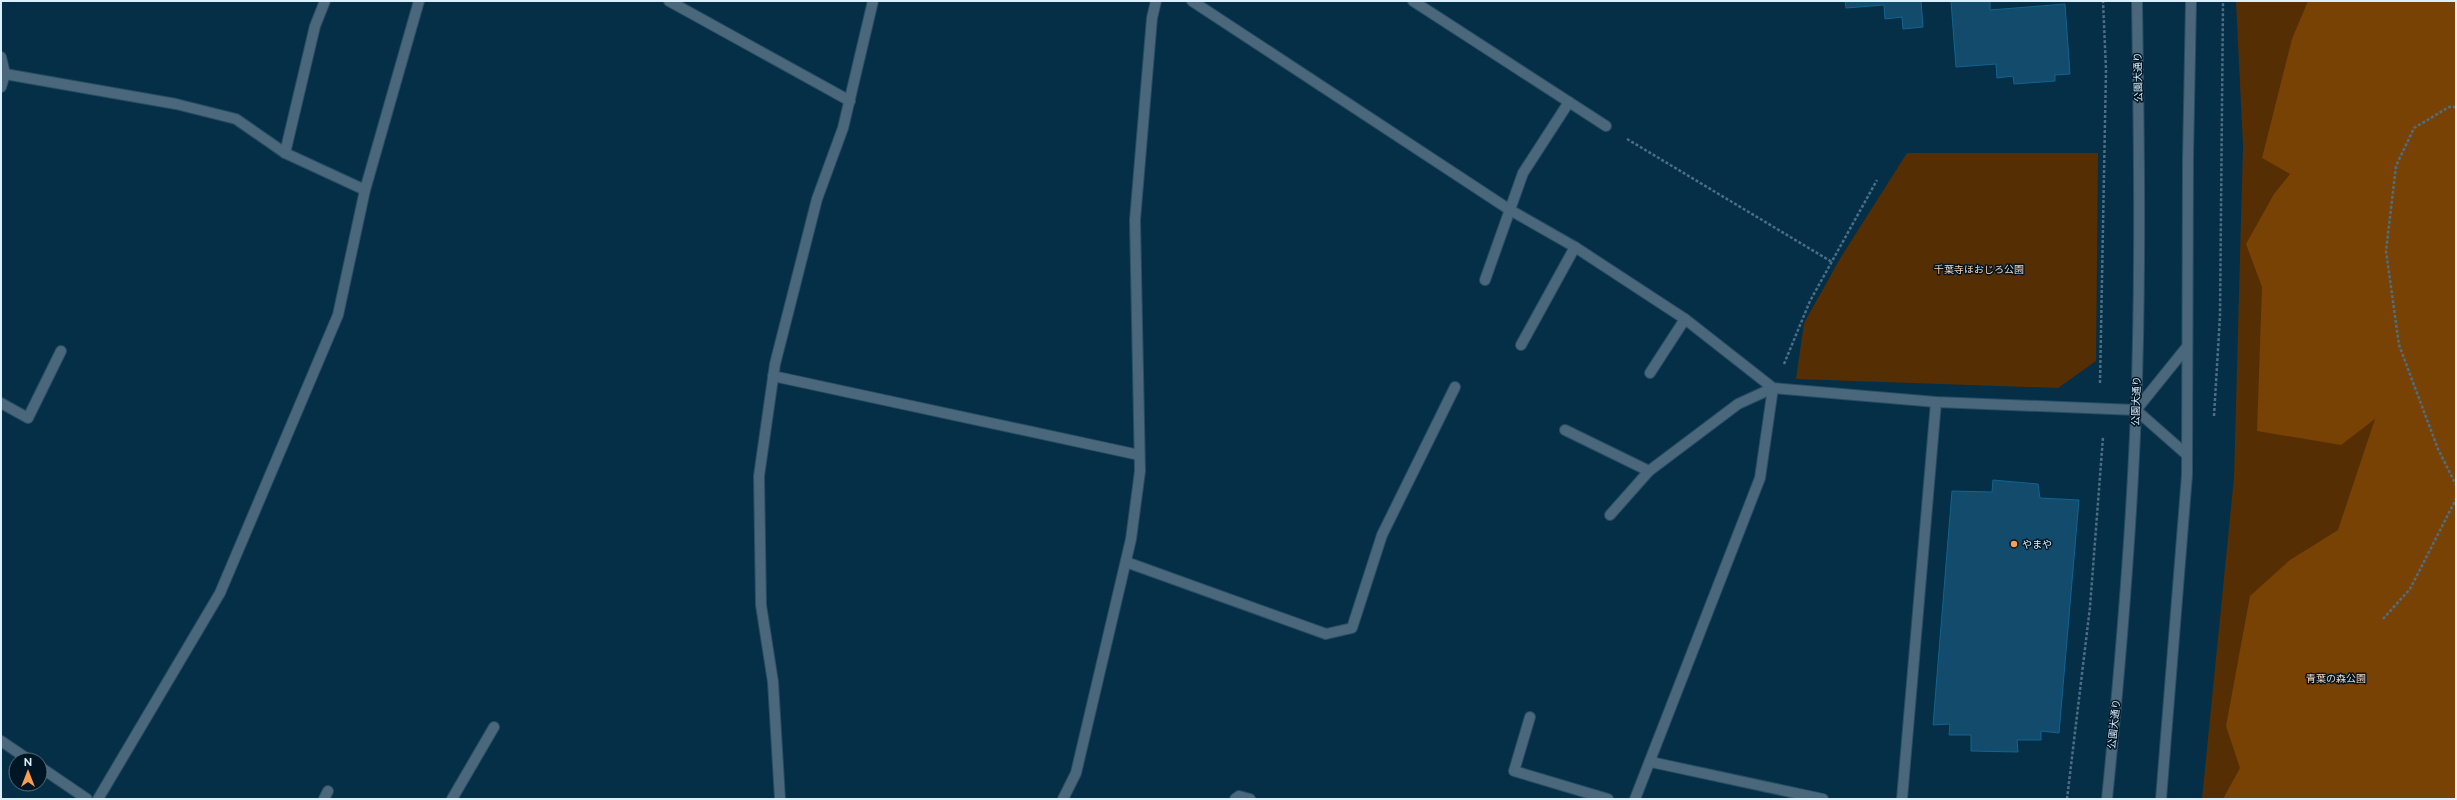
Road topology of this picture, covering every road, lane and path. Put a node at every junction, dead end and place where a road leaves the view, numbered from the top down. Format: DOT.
graph roads {
  1 [pos="325,1"];
  2 [pos="419,1"];
  3 [pos="669,1"];
  4 [pos="873,1"];
  5 [pos="1156,1"];
  6 [pos="1192,1"];
  7 [pos="1413,1"];
  8 [pos="2103,1"];
  9 [pos="2137,1"];
  10 [pos="2191,1"];
  11 [pos="1,57"];
  12 [pos="5,74"];
  13 [pos="1,87"];
  14 [pos="850,101"];
  15 [pos="1569,102"];
  16 [pos="2456,107"];
  17 [pos="1606,126"];
  18 [pos="286,153"];
  19 [pos="1877,180"];
  20 [pos="365,190"];
  21 [pos="1510,210"];
  22 [pos="1576,247"];
  23 [pos="1832,262"];
  24 [pos="1485,280"];
  25 [pos="1685,319"];
  26 [pos="1521,345"];
  27 [pos="2186,348"];
  28 [pos="61,351"];
  29 [pos="1650,373"];
  30 [pos="773,376"];
  31 [pos="2100,386"];
  32 [pos="1455,388"];
  33 [pos="1773,388"];
  34 [pos="1936,402"];
  35 [pos="1,403"];
  36 [pos="2136,410"];
  37 [pos="1565,430"];
  38 [pos="2103,437"];
  39 [pos="2186,454"];
  40 [pos="1139,455"];
  41 [pos="1649,471"];
  42 [pos="2456,485"];
  43 [pos="2456,499"];
  44 [pos="1610,514"];
  45 [pos="1126,562"];
  46 [pos="2383,619"];
  47 [pos="1530,716"];
  48 [pos="494,727"];
  49 [pos="1,741"];
  50 [pos="17,752"];
  51 [pos="1651,762"];
  52 [pos="48,773"];
  53 [pos="87,799"];
  54 [pos="98,799"];
  55 [pos="452,799"];
  56 [pos="780,799"];
  57 [pos="1063,799"];
  58 [pos="1235,799"];
  59 [pos="1250,799"];
  60 [pos="1608,799"];
  61 [pos="1635,799"];
  62 [pos="1823,799"];
  63 [pos="1902,799"];
  64 [pos="2068,799"];
  65 [pos="2107,799"];
  66 [pos="2161,799"];
  1 -- 18 [label="street"];
  2 -- 20 [label="street"];
  3 -- 14 [label="street"];
  4 -- 14 [label="street"];
  5 -- 40 [label="street"];
  6 -- 21 [label="street"];
  7 -- 15 [label="street"];
  8 -- 31 [label="path"];
  9 -- 36 [label="street, 公園大通り"];
  10 -- 27 [label="street"];
  11 -- 12 [label="street"];
  12 -- 13 [label="street"];
  12 -- 18 [label="street"];
  14 -- 30 [label="street"];
  15 -- 17 [label="street"];
  15 -- 21 [label="street"];
  16 -- 42 [label="path"];
  17 -- 23 [label="path"];
  18 -- 20 [label="street"];
  19 -- 23 [label="path"];
  20 -- 54 [label="street"];
  21 -- 22 [label="street"];
  21 -- 24 [label="street"];
  22 -- 25 [label="street"];
  22 -- 26 [label="street"];
  23 -- 33 [label="path"];
  25 -- 29 [label="street"];
  25 -- 33 [label="street"];
  27 -- 36 [label="street"];
  27 -- 39 [label="street"];
  28 -- 35 [label="street"];
  30 -- 40 [label="street"];
  30 -- 56 [label="street"];
  32 -- 45 [label="street"];
  33 -- 34 [label="street"];
  33 -- 41 [label="street"];
  33 -- 51 [label="street"];
  34 -- 36 [label="street"];
  34 -- 63 [label="street"];
  36 -- 39 [label="street"];
  36 -- 65 [label="street, 公園大通り"];
  37 -- 41 [label="street"];
  38 -- 64 [label="path"];
  39 -- 66 [label="street"];
  40 -- 45 [label="street"];
  41 -- 44 [label="street"];
  43 -- 46 [label="path"];
  45 -- 57 [label="street"];
  47 -- 60 [label="street"];
  48 -- 55 [label="street"];
  49 -- 50 [label="street"];
  51 -- 61 [label="street"];
  51 -- 62 [label="street"];
  52 -- 53 [label="street"];
  58 -- 59 [label="street"];
}
